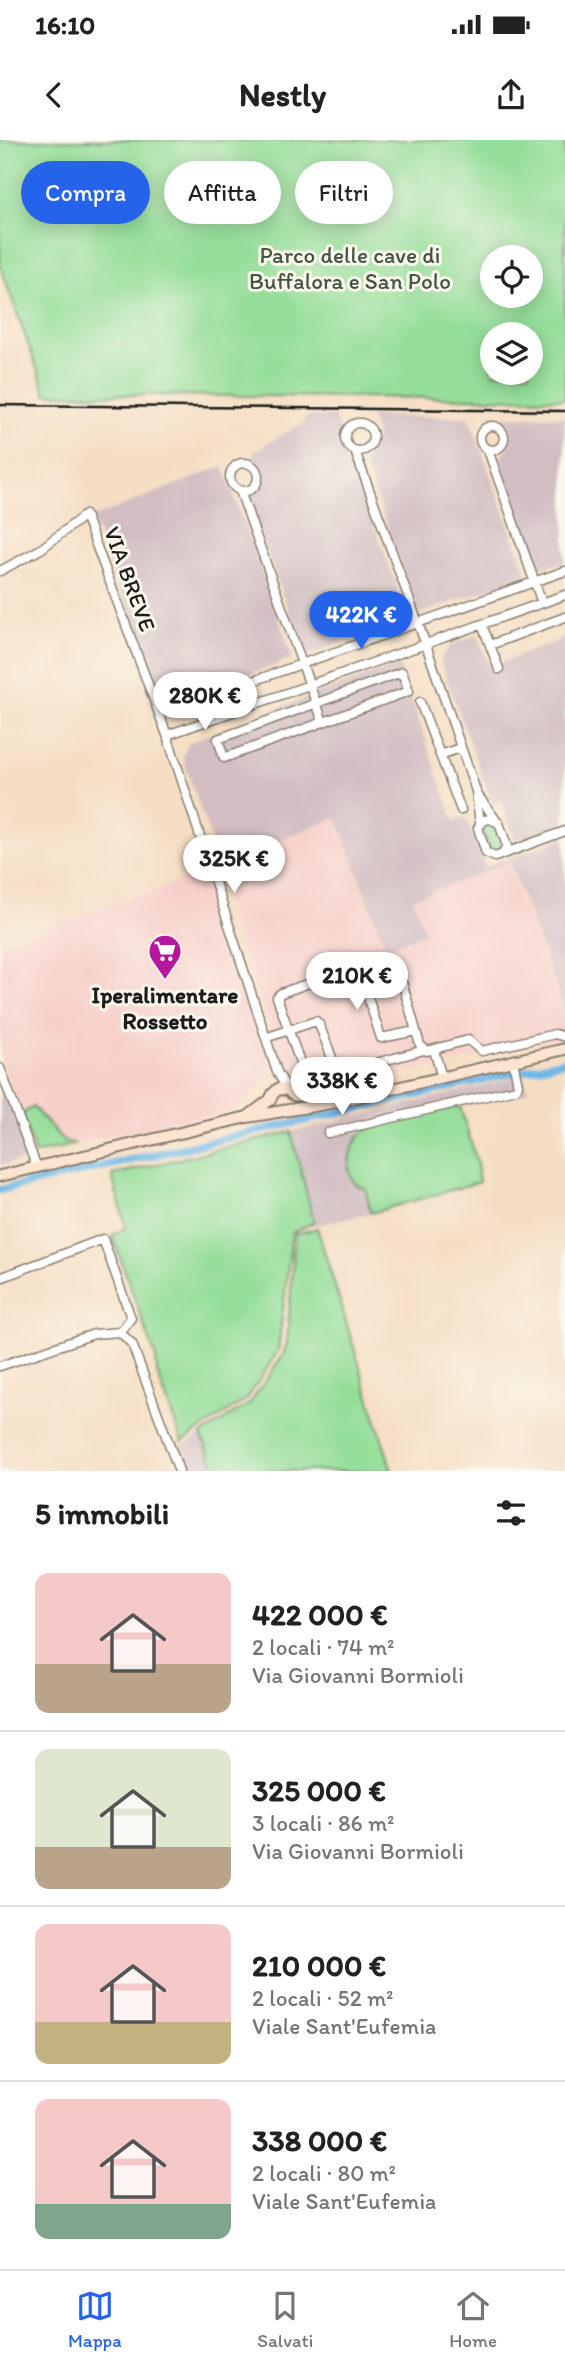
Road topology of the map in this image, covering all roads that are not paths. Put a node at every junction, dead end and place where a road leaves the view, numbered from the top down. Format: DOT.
graph roads {
  1 [pos="355,450"];
  2 [pos="488,450"];
  3 [pos="240,491"];
  4 [pos="0,571"];
  5 [pos="565,571"];
  6 [pos="533,581"];
  7 [pos="565,595"];
  8 [pos="542,603"];
  9 [pos="565,617"];
  10 [pos="418,623"];
  11 [pos="482,625"];
  12 [pos="426,645"];
  13 [pos="490,645"];
  14 [pos="302,664"];
  15 [pos="499,669"];
  16 [pos="309,684"];
  17 [pos="202,699"];
  18 [pos="421,702"];
  19 [pos="316,703"];
  20 [pos="323,722"];
  21 [pos="167,735"];
  22 [pos="460,748"];
  23 [pos="440,755"];
  24 [pos="476,791"];
  25 [pos="461,810"];
  26 [pos="496,820"];
  27 [pos="480,824"];
  28 [pos="565,831"];
  29 [pos="505,850"];
  30 [pos="371,971"];
  31 [pos="288,1030"];
  32 [pos="416,1031"];
  33 [pos="268,1037"];
  34 [pos="565,1037"];
  35 [pos="565,1049"];
  36 [pos="429,1050"];
  37 [pos="334,1063"];
  38 [pos="274,1064"];
  39 [pos="514,1065"];
  40 [pos="0,1068"];
  41 [pos="345,1070"];
  42 [pos="324,1074"];
  43 [pos="443,1078"];
  44 [pos="387,1090"];
  45 [pos="290,1093"];
  46 [pos="271,1097"];
  47 [pos="284,1112"];
  48 [pos="247,1117"];
  49 [pos="328,1133"];
  50 [pos="37,1168"];
  51 [pos="0,1176"];
  52 [pos="0,1278"];
  53 [pos="120,1332"];
  54 [pos="0,1366"];
  55 [pos="179,1471"];
  1 -- 10 [label="street"];
  2 -- 6 [label="street"];
  3 -- 14 [label="street"];
  4 -- 21 [label="street, VIA BREVE"];
  5 -- 6 [label="street"];
  6 -- 8 [label="street"];
  6 -- 10 [label="street"];
  7 -- 8 [label="street"];
  8 -- 11 [label="street"];
  9 -- 13 [label="street"];
  10 -- 12 [label="street"];
  10 -- 14 [label="street"];
  11 -- 12 [label="street"];
  11 -- 13 [label="street"];
  12 -- 16 [label="street"];
  12 -- 22 [label="street"];
  13 -- 15 [label="street"];
  14 -- 16 [label="street"];
  14 -- 17 [label="street"];
  16 -- 19 [label="street"];
  16 -- 21 [label="street"];
  18 -- 23 [label="street"];
  19 -- 20 [label="street"];
  19 -- 20 [label="street"];
  19 -- 20 [label="street"];
  21 -- 33 [label="street, VIA BREVE"];
  22 -- 23 [label="street"];
  22 -- 24 [label="street"];
  23 -- 25 [label="street"];
  24 -- 26 [label="street"];
  24 -- 27 [label="street"];
  26 -- 27 [label="street"];
  26 -- 29 [label="street"];
  27 -- 29 [label="street"];
  28 -- 29 [label="street"];
  30 -- 32 [label="street"];
  31 -- 32 [label="street"];
  31 -- 33 [label="street"];
  31 -- 37 [label="street"];
  31 -- 42 [label="street"];
  32 -- 36 [label="street"];
  33 -- 38 [label="street, VIA BREVE"];
  34 -- 36 [label="street"];
  35 -- 39 [label="main road"];
  36 -- 41 [label="street"];
  36 -- 43 [label="street"];
  37 -- 41 [label="street"];
  37 -- 42 [label="street"];
  38 -- 45 [label="street"];
  38 -- 46 [label="street"];
  39 -- 43 [label="main road"];
  39 -- 49 [label="street"];
  40 -- 50 [label="street"];
  41 -- 42 [label="street"];
  43 -- 44 [label="main road"];
  44 -- 45 [label="main road"];
  44 -- 47 [label="main road"];
  45 -- 46 [label="main road"];
  45 -- 47 [label="main road"];
  46 -- 47 [label="main road"];
  46 -- 48 [label="main road"];
  47 -- 48 [label="main road"];
  48 -- 50 [label="main road"];
  50 -- 51 [label="main road"];
  52 -- 53 [label="street"];
  53 -- 54 [label="street"];
  53 -- 55 [label="street"];
}
